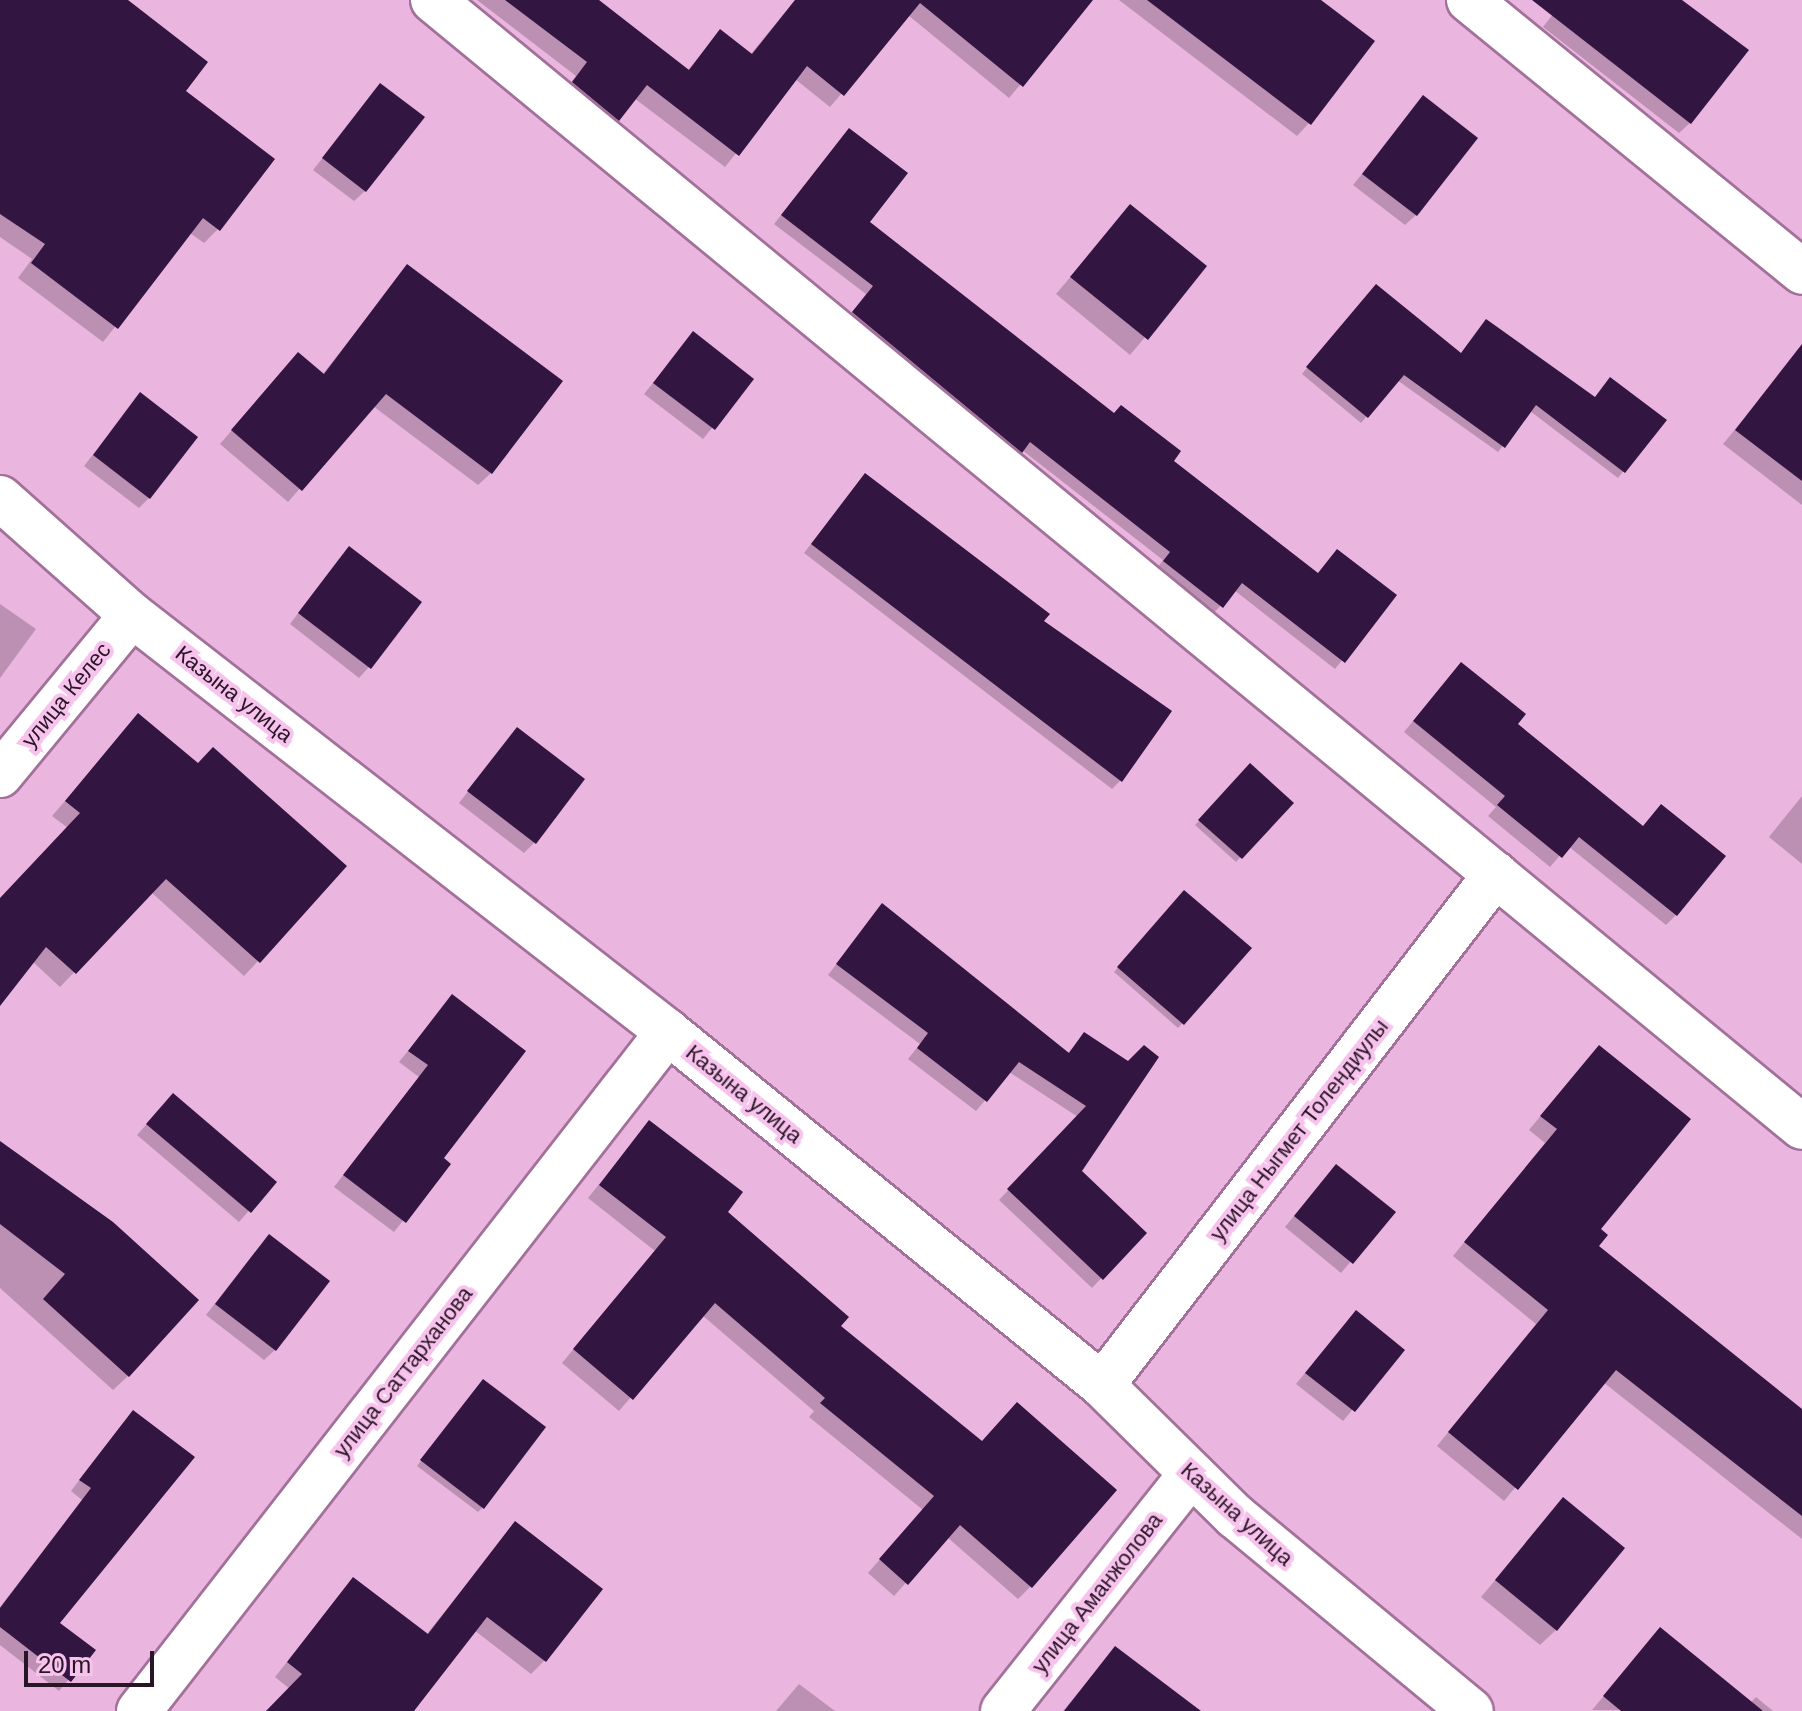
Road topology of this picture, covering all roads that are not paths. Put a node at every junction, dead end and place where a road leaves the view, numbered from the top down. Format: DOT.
graph roads {
  1 [pos="433,0"];
  2 [pos="1469,0"];
  3 [pos="1802,272"];
  4 [pos="0,498"];
  5 [pos="132,615"];
  6 [pos="0,775"];
  7 [pos="1496,874"];
  8 [pos="668,1032"];
  9 [pos="1802,1127"];
  10 [pos="1102,1385"];
  11 [pos="1191,1474"];
  12 [pos="139,1711"];
  13 [pos="1003,1711"];
  14 [pos="1471,1711"];
  1 -- 7 [label="street"];
  2 -- 3 [label="street"];
  4 -- 5 [label="street, Казына улица"];
  5 -- 6 [label="street, улица Келес"];
  5 -- 8 [label="street, Казына улица"];
  7 -- 9 [label="street"];
  7 -- 10 [label="street, улица Ныгмет Толендиулы"];
  8 -- 10 [label="street, Казына улица"];
  8 -- 12 [label="street, улица Саттарханова"];
  10 -- 11 [label="street, Казына улица"];
  11 -- 13 [label="street, улица Аманжолова"];
  11 -- 14 [label="street, Казына улица"];
}
